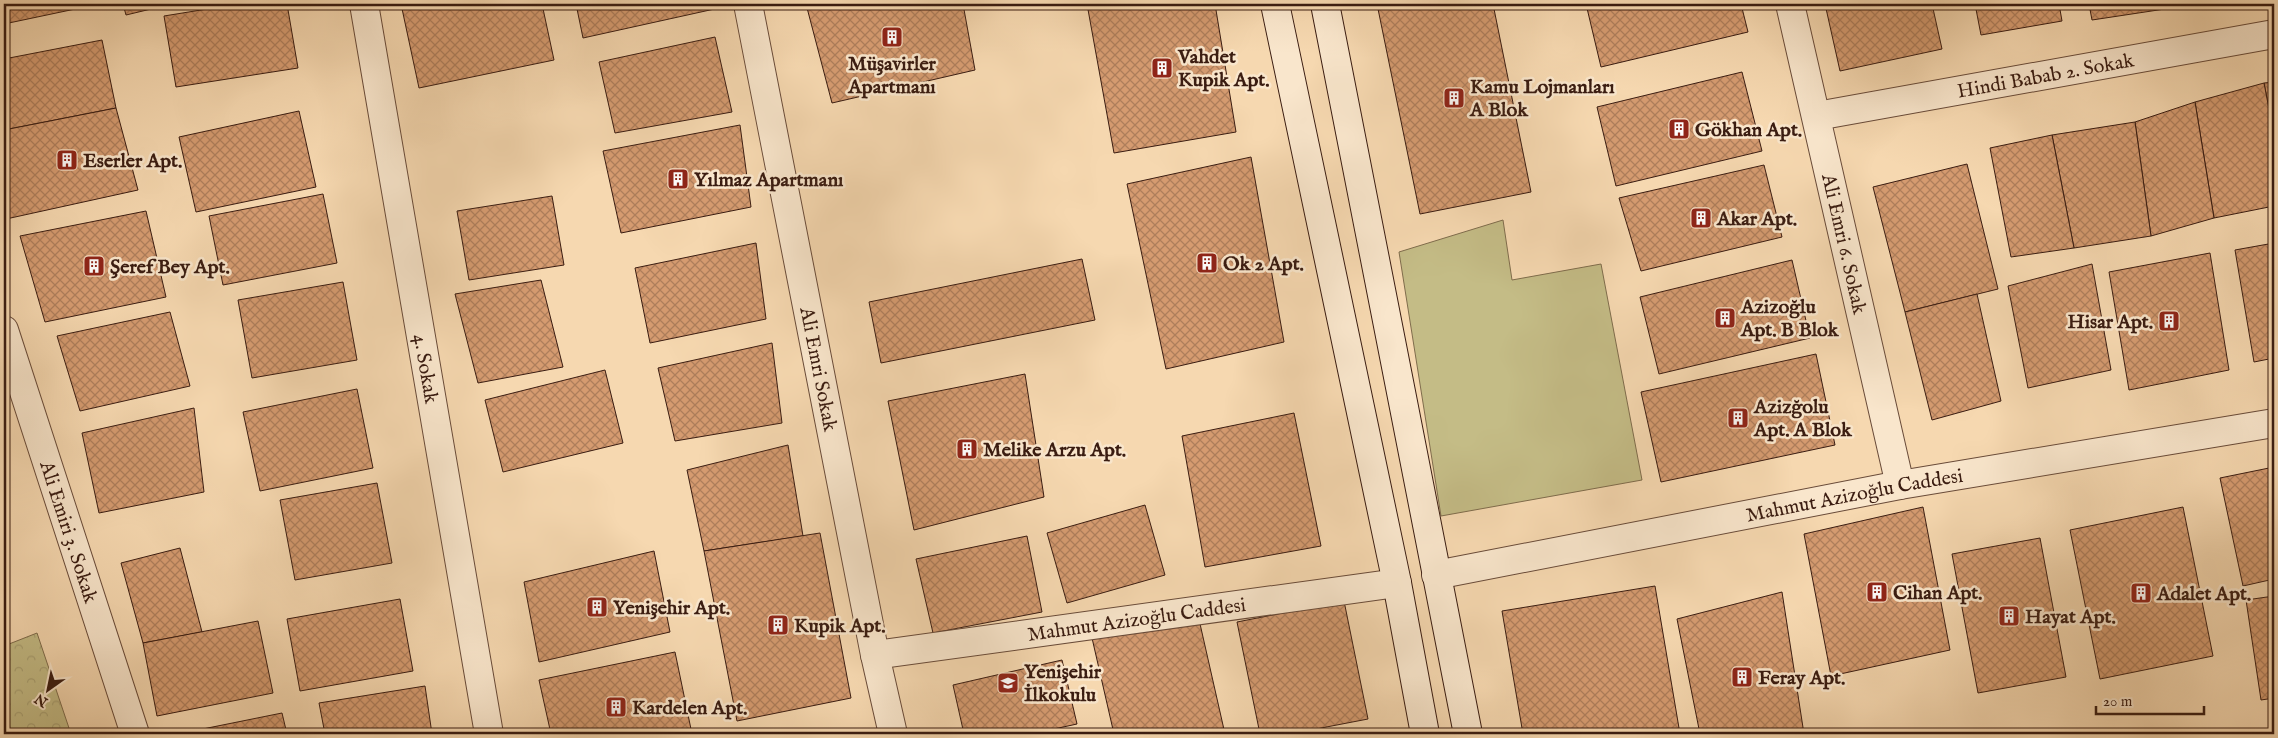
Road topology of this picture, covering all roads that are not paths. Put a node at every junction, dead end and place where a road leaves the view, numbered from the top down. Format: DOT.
graph roads {
  1 [pos="364,4"];
  2 [pos="748,4"];
  3 [pos="1275,4"];
  4 [pos="1325,4"];
  5 [pos="1790,4"];
  6 [pos="2274,34"];
  7 [pos="1817,116"];
  8 [pos="4,330"];
  9 [pos="2274,423"];
  10 [pos="1900,485"];
  11 [pos="1436,575"];
  12 [pos="1397,583"];
  13 [pos="875,655"];
  14 [pos="135,734"];
  15 [pos="489,734"];
  16 [pos="893,734"];
  17 [pos="1425,734"];
  18 [pos="1468,734"];
  1 -- 15 [label="street, 4. Sokak"];
  2 -- 13 [label="street, Ali Emri Sokak"];
  3 -- 12 [label="street"];
  4 -- 11 [label="street"];
  5 -- 7 [label="street, Ali Emri 6. Sokak"];
  6 -- 7 [label="street, Hindi Babab 2. Sokak"];
  7 -- 10 [label="street, Ali Emri 6. Sokak"];
  8 -- 14 [label="street, Ali Emiri 3. Sokak"];
  9 -- 10 [label="street, Mahmut Azizoğlu Caddesi"];
  10 -- 11 [label="street, Mahmut Azizoğlu Caddesi"];
  11 -- 18 [label="street"];
  12 -- 13 [label="street, Mahmut Azizoğlu Caddesi"];
  12 -- 17 [label="street"];
  13 -- 16 [label="street, Ali Emri Sokak"];
}
